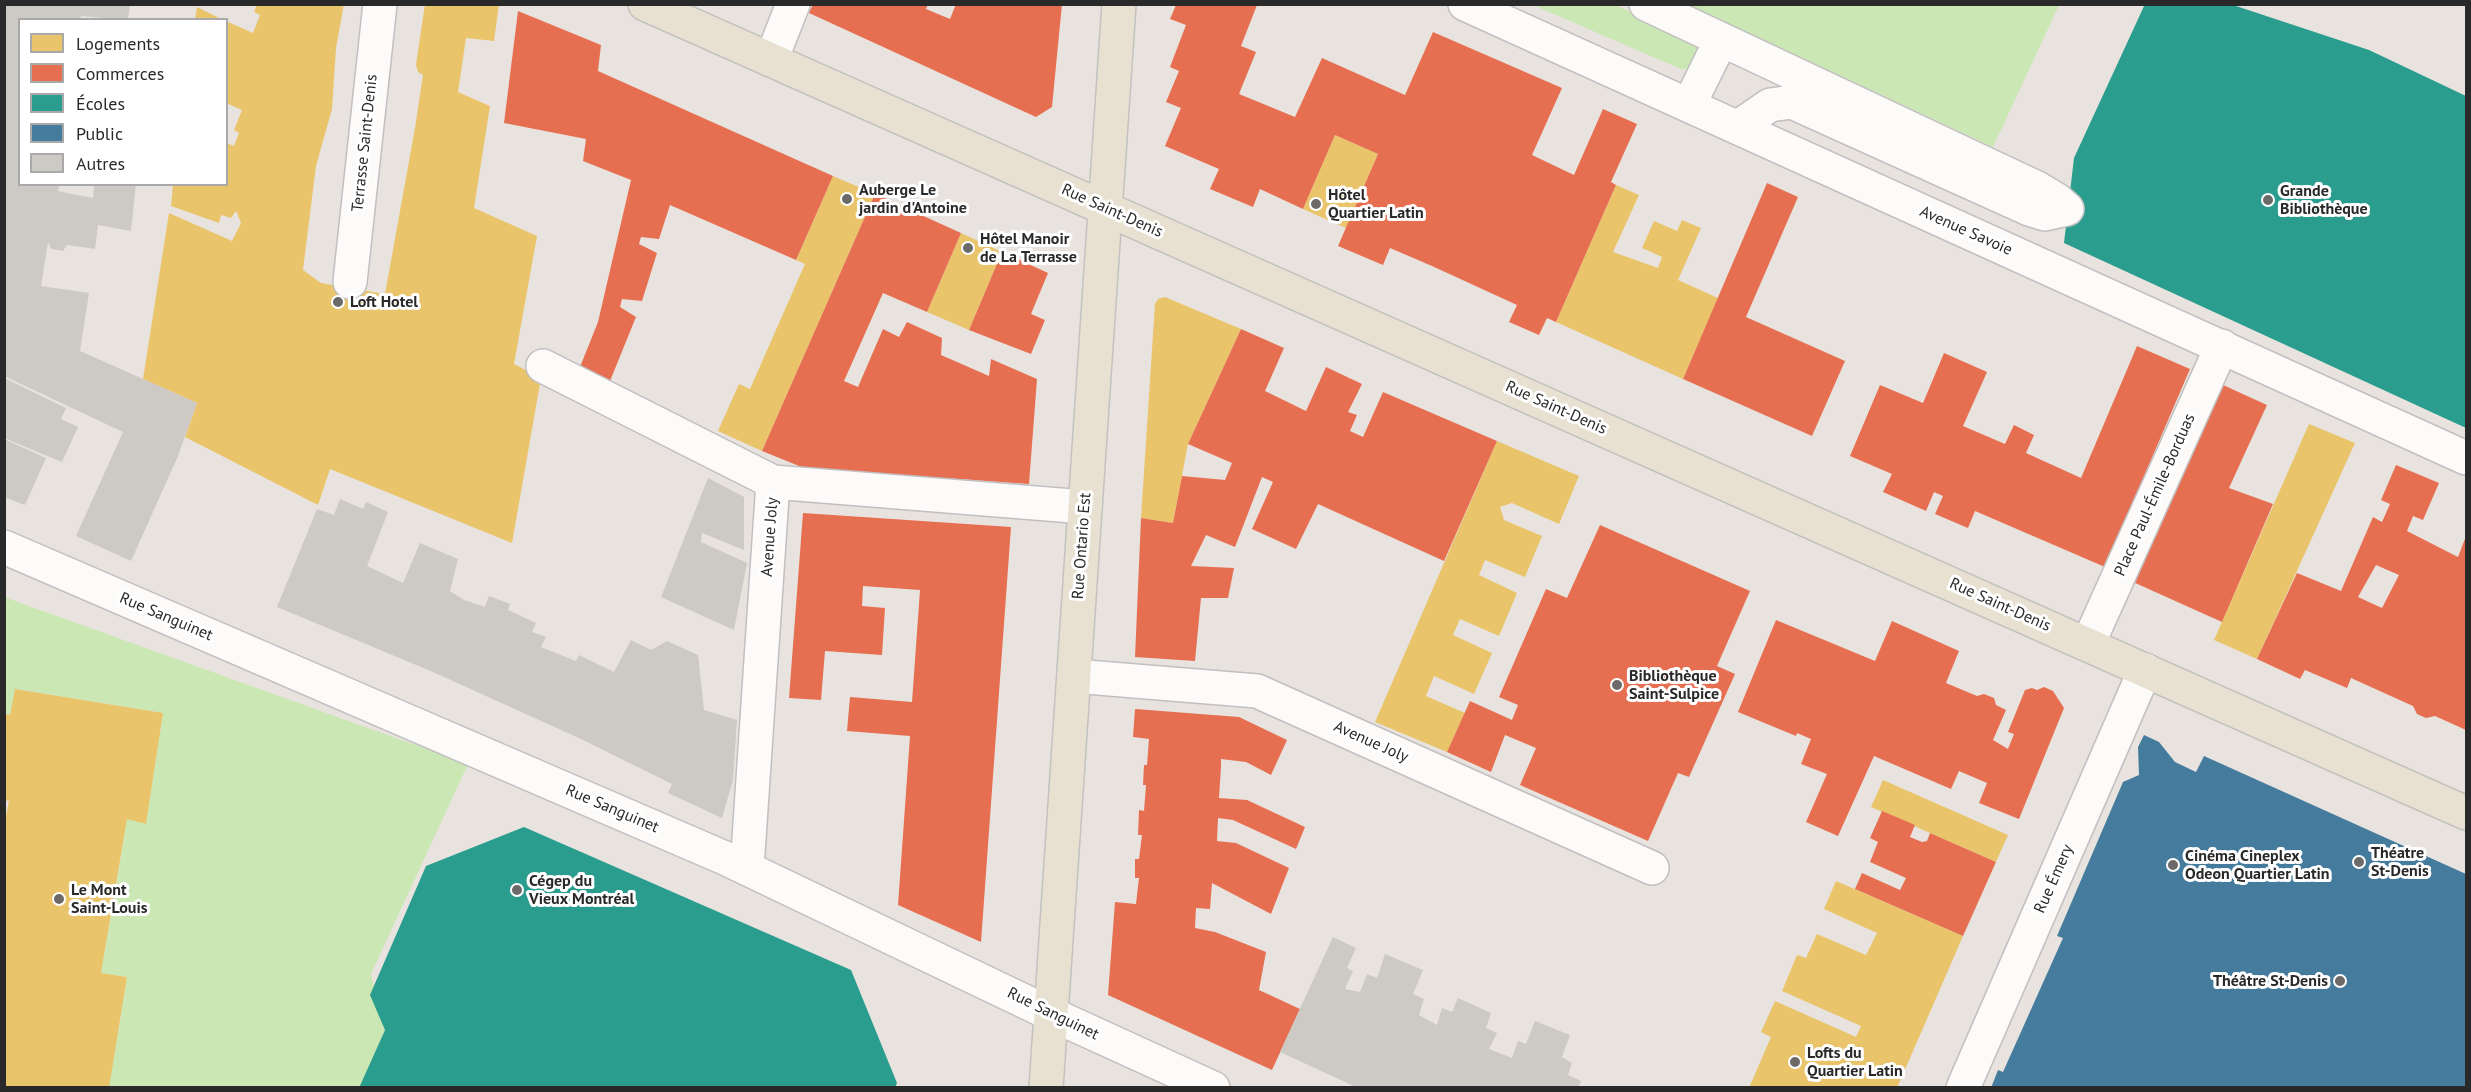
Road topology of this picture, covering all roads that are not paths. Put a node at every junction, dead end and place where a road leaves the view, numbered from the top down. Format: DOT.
graph roads {
  1 [pos="380,4"];
  2 [pos="645,4"];
  3 [pos="794,4"];
  4 [pos="1119,4"];
  5 [pos="1465,4"];
  6 [pos="1646,4"];
  7 [pos="1721,40"];
  8 [pos="771,60"];
  9 [pos="1689,105"];
  10 [pos="1738,127"];
  11 [pos="1105,208"];
  12 [pos="350,282"];
  13 [pos="2222,346"];
  14 [pos="543,366"];
  15 [pos="2466,458"];
  16 [pos="773,482"];
  17 [pos="1085,507"];
  18 [pos="4,547"];
  19 [pos="2088,644"];
  20 [pos="2145,670"];
  21 [pos="1074,676"];
  22 [pos="2466,813"];
  23 [pos="747,868"];
  24 [pos="1652,868"];
  25 [pos="1052,1014"];
  26 [pos="1046,1088"];
  27 [pos="1213,1088"];
  28 [pos="1963,1088"];
  1 -- 12 [label="street, Terrasse Saint-Denis"];
  2 -- 8 [label="main road, Rue Saint-Denis"];
  3 -- 8 [label="street"];
  4 -- 11 [label="main road, Rue Ontario Est"];
  5 -- 9 [label="street, Avenue Savoie"];
  6 -- 7 [label="street"];
  7 -- 9 [label="street"];
  7 -- 10 [label="street"];
  8 -- 11 [label="main road, Rue Saint-Denis"];
  9 -- 10 [label="street, Avenue Savoie"];
  10 -- 13 [label="street, Avenue Savoie"];
  11 -- 17 [label="main road, Rue Ontario Est"];
  11 -- 19 [label="main road, Rue Saint-Denis"];
  13 -- 15 [label="street, Avenue Savoie"];
  13 -- 19 [label="street, Place Paul-Émile-Borduas"];
  14 -- 16 [label="street"];
  16 -- 17 [label="street, Avenue Joly"];
  16 -- 23 [label="street, Avenue Joly"];
  17 -- 21 [label="main road, Rue Ontario Est"];
  18 -- 23 [label="street, Rue Sanguinet"];
  19 -- 20 [label="main road, Rue Saint-Denis"];
  20 -- 22 [label="main road, Rue Saint-Denis"];
  20 -- 28 [label="street, Rue Émery"];
  21 -- 24 [label="street, Avenue Joly"];
  21 -- 25 [label="main road, Rue Ontario Est"];
  23 -- 25 [label="street, Rue Sanguinet"];
  25 -- 26 [label="main road, Rue Ontario Est"];
  25 -- 27 [label="street, Rue Sanguinet"];
}
